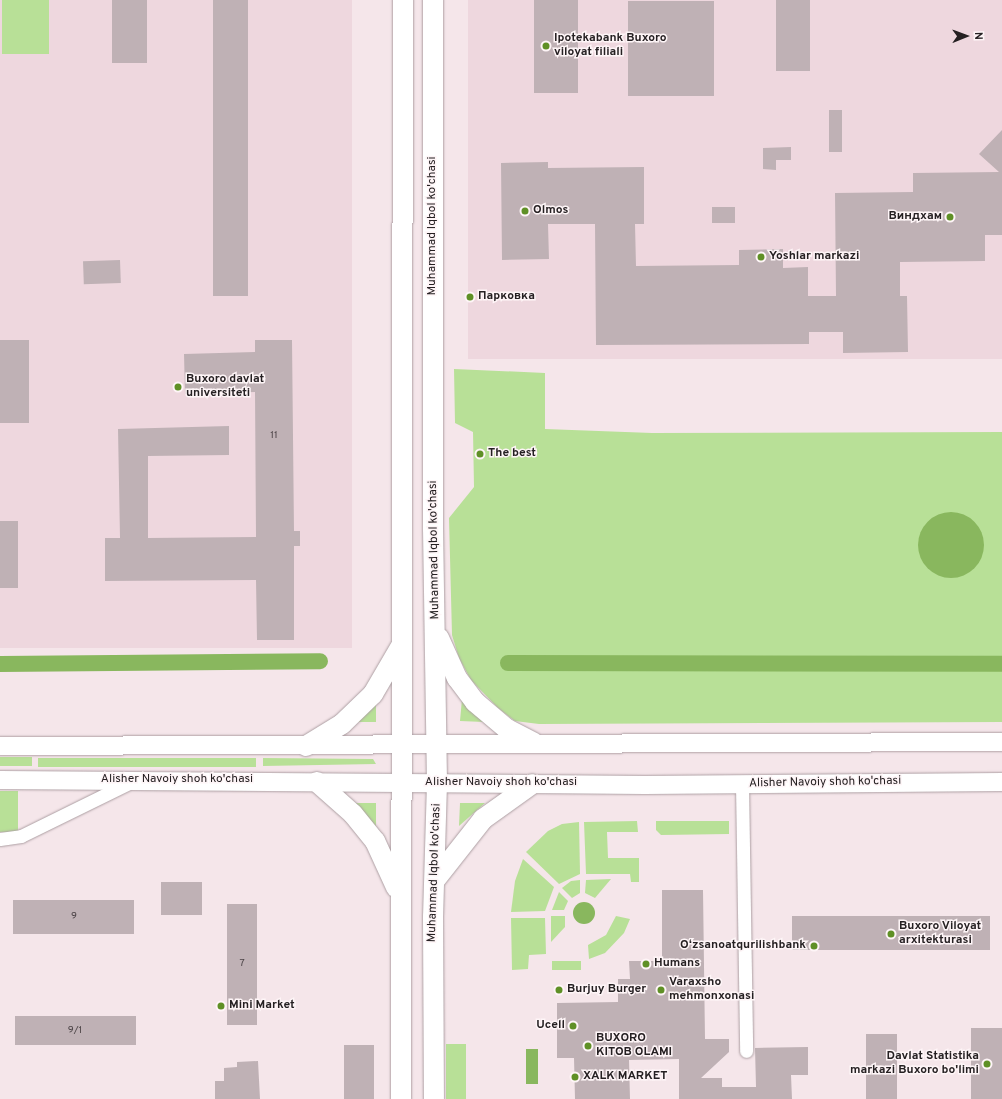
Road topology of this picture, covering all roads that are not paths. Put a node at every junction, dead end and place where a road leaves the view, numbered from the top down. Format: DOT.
graph roads {
  1 [pos="403,0"];
  2 [pos="433,0"];
  3 [pos="436,630"];
  4 [pos="402,642"];
  5 [pos="1002,742"];
  6 [pos="534,743"];
  7 [pos="436,744"];
  8 [pos="401,745"];
  9 [pos="0,746"];
  10 [pos="306,746"];
  11 [pos="0,780"];
  12 [pos="135,780"];
  13 [pos="317,782"];
  14 [pos="1002,782"];
  15 [pos="400,783"];
  16 [pos="437,783"];
  17 [pos="532,784"];
  18 [pos="742,784"];
  19 [pos="0,839"];
  20 [pos="435,880"];
  21 [pos="400,899"];
  22 [pos="746,1051"];
  23 [pos="402,1099"];
  24 [pos="434,1099"];
  1 -- 4 [label="main road"];
  2 -- 3 [label="main road, Muhammad Iqbol ko'chasi"];
  3 -- 6 [label="main road"];
  3 -- 7 [label="main road, Muhammad Iqbol ko'chasi"];
  4 -- 8 [label="main road"];
  4 -- 10 [label="main road"];
  5 -- 6 [label="main road"];
  6 -- 7 [label="main road"];
  7 -- 8 [label="main road"];
  7 -- 16 [label="main road, Muhammad Iqbol ko'chasi"];
  8 -- 10 [label="main road"];
  8 -- 15 [label="main road"];
  9 -- 10 [label="main road"];
  11 -- 12 [label="main road, Alisher Navoiy shoh ko'chasi"];
  12 -- 13 [label="main road, Alisher Navoiy shoh ko'chasi"];
  12 -- 19 [label="street"];
  13 -- 15 [label="main road, Alisher Navoiy shoh ko'chasi"];
  13 -- 21 [label="main road"];
  14 -- 18 [label="main road, Alisher Navoiy shoh ko'chasi"];
  15 -- 16 [label="main road, Alisher Navoiy shoh ko'chasi"];
  15 -- 21 [label="main road"];
  16 -- 17 [label="main road, Alisher Navoiy shoh ko'chasi"];
  16 -- 20 [label="main road, Muhammad Iqbol ko'chasi"];
  17 -- 18 [label="main road, Alisher Navoiy shoh ko'chasi"];
  17 -- 20 [label="main road"];
  18 -- 22 [label="street"];
  20 -- 24 [label="main road, Muhammad Iqbol ko'chasi"];
  21 -- 23 [label="main road"];
}
